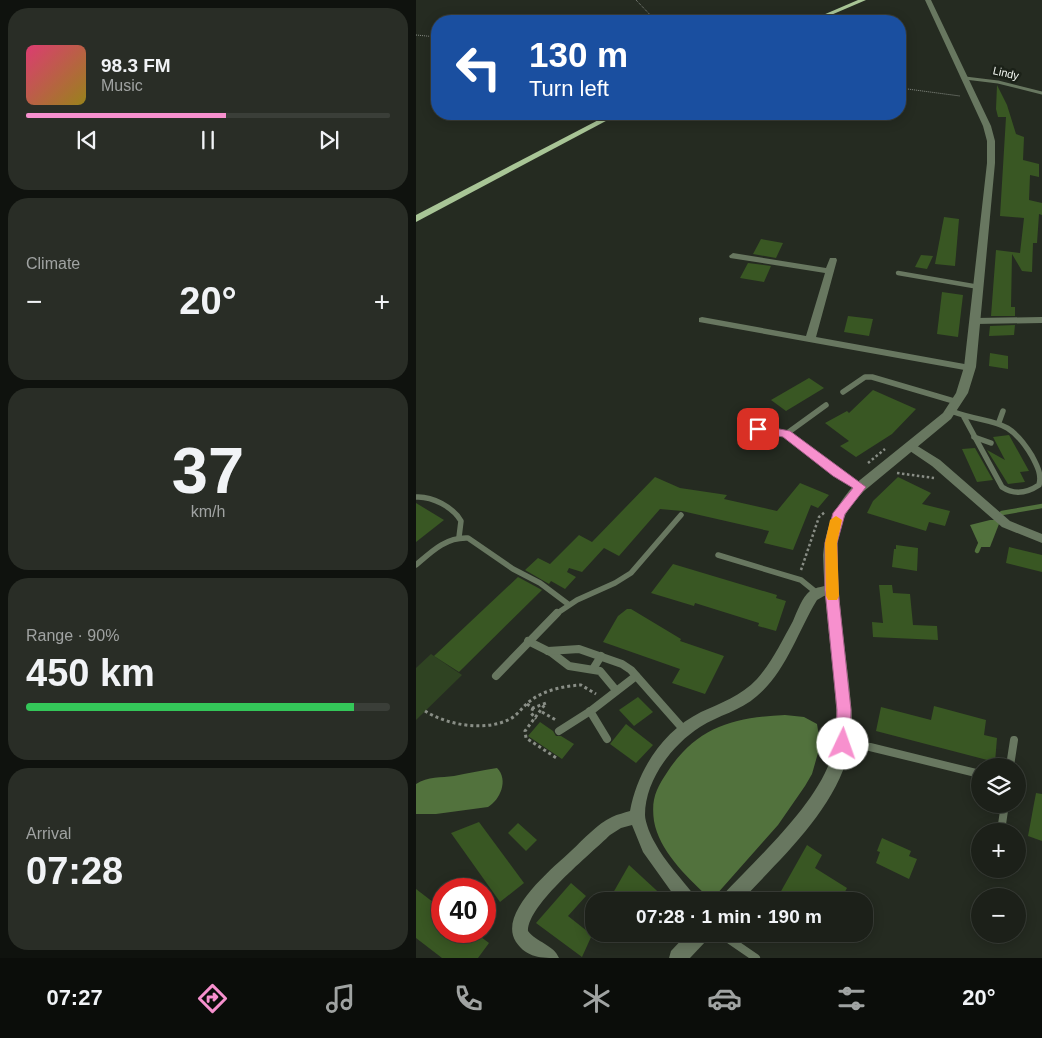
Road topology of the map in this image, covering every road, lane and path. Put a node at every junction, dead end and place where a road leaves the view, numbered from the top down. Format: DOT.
graph roads {
  1 [pos="636,0"];
  2 [pos="863,0"];
  3 [pos="928,0"];
  4 [pos="650,15"];
  5 [pos="827,15"];
  6 [pos="416,36"];
  7 [pos="431,37"];
  8 [pos="965,78"];
  9 [pos="906,89"];
  10 [pos="1042,93"];
  11 [pos="973,96"];
  12 [pos="604,120"];
  13 [pos="416,219"];
  14 [pos="733,256"];
  15 [pos="833,260"];
  16 [pos="830,271"];
  17 [pos="898,273"];
  18 [pos="979,287"];
  19 [pos="702,320"];
  20 [pos="1042,320"];
  21 [pos="976,321"];
  22 [pos="810,340"];
  23 [pos="970,368"];
  24 [pos="843,392"];
  25 [pos="826,405"];
  26 [pos="954,406"];
  27 [pos="1003,411"];
  28 [pos="964,417"];
  29 [pos="999,422"];
  30 [pos="758,429"];
  31 [pos="786,434"];
  32 [pos="974,437"];
  33 [pos="991,443"];
  34 [pos="911,446"];
  35 [pos="860,487"];
  36 [pos="416,497"];
  37 [pos="681,515"];
  38 [pos="459,537"];
  39 [pos="1042,540"];
  40 [pos="718,555"];
  41 [pos="416,565"];
  42 [pos="832,590"];
  43 [pos="817,593"];
  44 [pos="568,604"];
  45 [pos="528,641"];
  46 [pos="548,651"];
  47 [pos="601,656"];
  48 [pos="593,669"];
  49 [pos="496,676"];
  50 [pos="636,676"];
  51 [pos="615,689"];
  52 [pos="603,700"];
  53 [pos="527,704"];
  54 [pos="533,708"];
  55 [pos="425,711"];
  56 [pos="590,711"];
  57 [pos="542,712"];
  58 [pos="536,719"];
  59 [pos="561,728"];
  60 [pos="684,730"];
  61 [pos="607,738"];
  62 [pos="1014,740"];
  63 [pos="843,744"];
  64 [pos="1011,758"];
  65 [pos="558,760"];
  66 [pos="971,772"];
  67 [pos="638,816"];
  68 [pos="681,892"];
  69 [pos="737,892"];
  70 [pos="692,942"];
  71 [pos="733,942"];
  72 [pos="551,958"];
  73 [pos="678,958"];
  74 [pos="756,958"];
  1 -- 4 [label="path"];
  2 -- 5 [label="main road"];
  3 -- 8 [label="street"];
  6 -- 7 [label="path"];
  8 -- 10 [label="lane, Lindy"];
  8 -- 11 [label="street"];
  9 -- 11 [label="path"];
  11 -- 18 [label="street"];
  12 -- 13 [label="main road"];
  14 -- 16 [label="street"];
  15 -- 16 [label="street"];
  16 -- 22 [label="street"];
  17 -- 18 [label="lane"];
  18 -- 21 [label="street"];
  19 -- 22 [label="street"];
  20 -- 21 [label="street"];
  21 -- 23 [label="street"];
  22 -- 23 [label="street"];
  23 -- 26 [label="street"];
  24 -- 26 [label="lane"];
  25 -- 31 [label="lane"];
  26 -- 28 [label="lane"];
  26 -- 34 [label="street"];
  27 -- 29 [label="lane"];
  28 -- 29 [label="lane"];
  28 -- 32 [label="lane"];
  29 -- 32 [label="lane"];
  30 -- 31 [label="lane"];
  31 -- 35 [label="lane"];
  32 -- 33 [label="lane"];
  34 -- 35 [label="street"];
  34 -- 39 [label="street"];
  35 -- 42 [label="street"];
  36 -- 38 [label="lane"];
  37 -- 44 [label="lane"];
  38 -- 41 [label="lane"];
  38 -- 44 [label="lane"];
  40 -- 43 [label="lane"];
  42 -- 43 [label="street"];
  42 -- 63 [label="street"];
  43 -- 60 [label="street"];
  44 -- 45 [label="lane"];
  45 -- 46 [label="lane"];
  45 -- 49 [label="lane"];
  46 -- 47 [label="lane"];
  46 -- 48 [label="lane"];
  47 -- 48 [label="lane"];
  47 -- 50 [label="lane"];
  48 -- 51 [label="lane"];
  50 -- 51 [label="lane"];
  50 -- 60 [label="lane"];
  51 -- 52 [label="lane"];
  52 -- 53 [label="path"];
  52 -- 56 [label="lane"];
  53 -- 54 [label="path"];
  53 -- 55 [label="path"];
  54 -- 57 [label="path"];
  54 -- 58 [label="path"];
  56 -- 59 [label="lane"];
  56 -- 61 [label="lane"];
  57 -- 58 [label="path"];
  57 -- 59 [label="path"];
  58 -- 65 [label="path"];
  60 -- 67 [label="street"];
  62 -- 64 [label="lane"];
  63 -- 66 [label="lane"];
  63 -- 69 [label="street"];
  67 -- 68 [label="street"];
  67 -- 72 [label="street"];
  70 -- 73 [label="street"];
  71 -- 74 [label="lane"];
}
